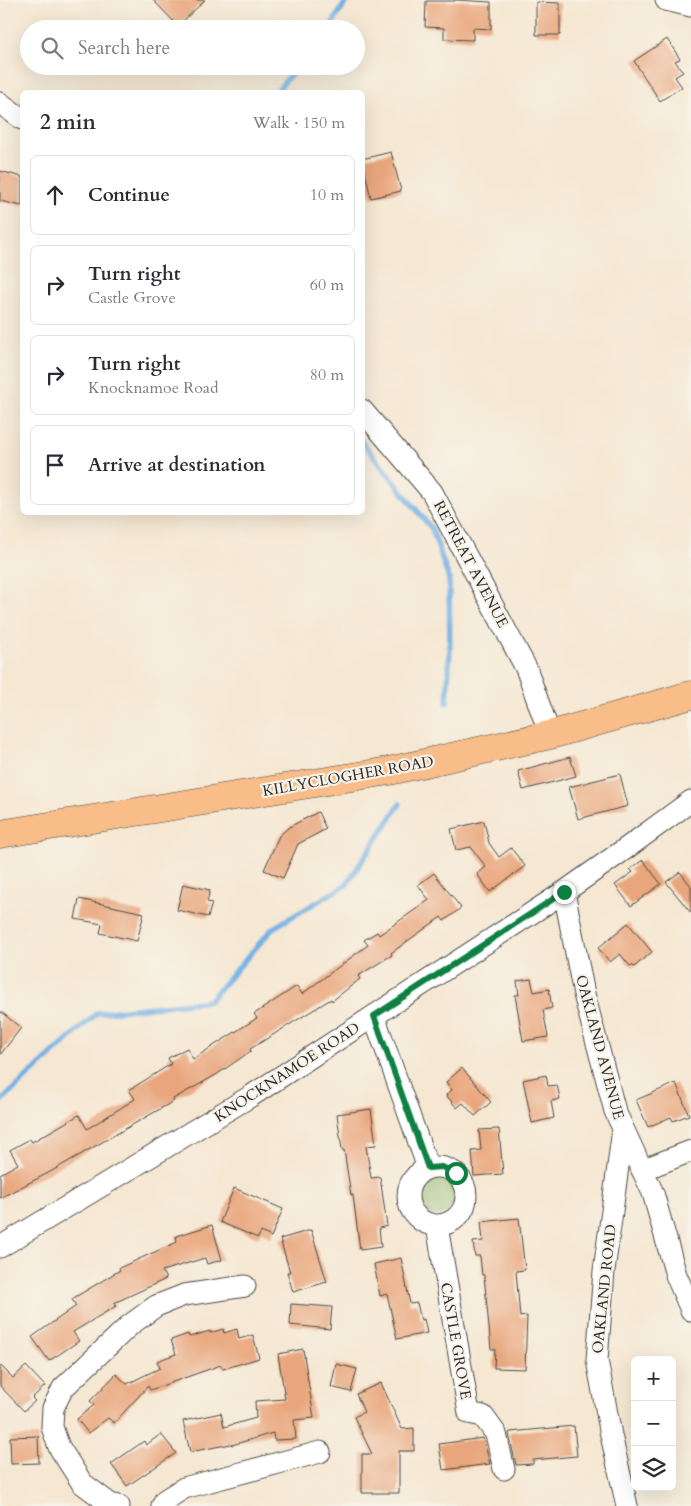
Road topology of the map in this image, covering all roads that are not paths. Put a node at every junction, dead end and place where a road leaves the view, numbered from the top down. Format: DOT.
graph roads {
  1 [pos="666,0"];
  2 [pos="691,6"];
  3 [pos="0,104"];
  4 [pos="20,118"];
  5 [pos="365,414"];
  6 [pos="691,697"];
  7 [pos="550,735"];
  8 [pos="691,801"];
  9 [pos="0,834"];
  10 [pos="564,892"];
  11 [pos="374,1016"];
  12 [pos="623,1129"];
  13 [pos="691,1151"];
  14 [pos="428,1168"];
  15 [pos="642,1170"];
  16 [pos="437,1226"];
  17 [pos="0,1247"];
  18 [pos="245,1286"];
  19 [pos="691,1310"];
  20 [pos="320,1452"];
  21 [pos="504,1469"];
  22 [pos="119,1506"];
  23 [pos="162,1506"];
  24 [pos="627,1506"];
  1 -- 2 [label="street"];
  3 -- 4 [label="street"];
  5 -- 7 [label="street, RETREAT AVENUE"];
  6 -- 7 [label="highway, KILLYCLOGHER ROAD"];
  7 -- 9 [label="highway, KILLYCLOGHER ROAD"];
  8 -- 10 [label="street, KNOCKNAMOE ROAD"];
  10 -- 11 [label="street, KNOCKNAMOE ROAD"];
  10 -- 12 [label="street, OAKLAND AVENUE"];
  11 -- 14 [label="street"];
  11 -- 17 [label="street, KNOCKNAMOE ROAD"];
  12 -- 15 [label="street, OAKLAND AVENUE"];
  12 -- 24 [label="street, OAKLAND ROAD"];
  13 -- 15 [label="street"];
  14 -- 16 [label="street"];
  14 -- 16 [label="street"];
  15 -- 19 [label="street, OAKLAND AVENUE"];
  16 -- 21 [label="street, CASTLE GROVE"];
  18 -- 22 [label="street"];
  20 -- 23 [label="street"];
}
